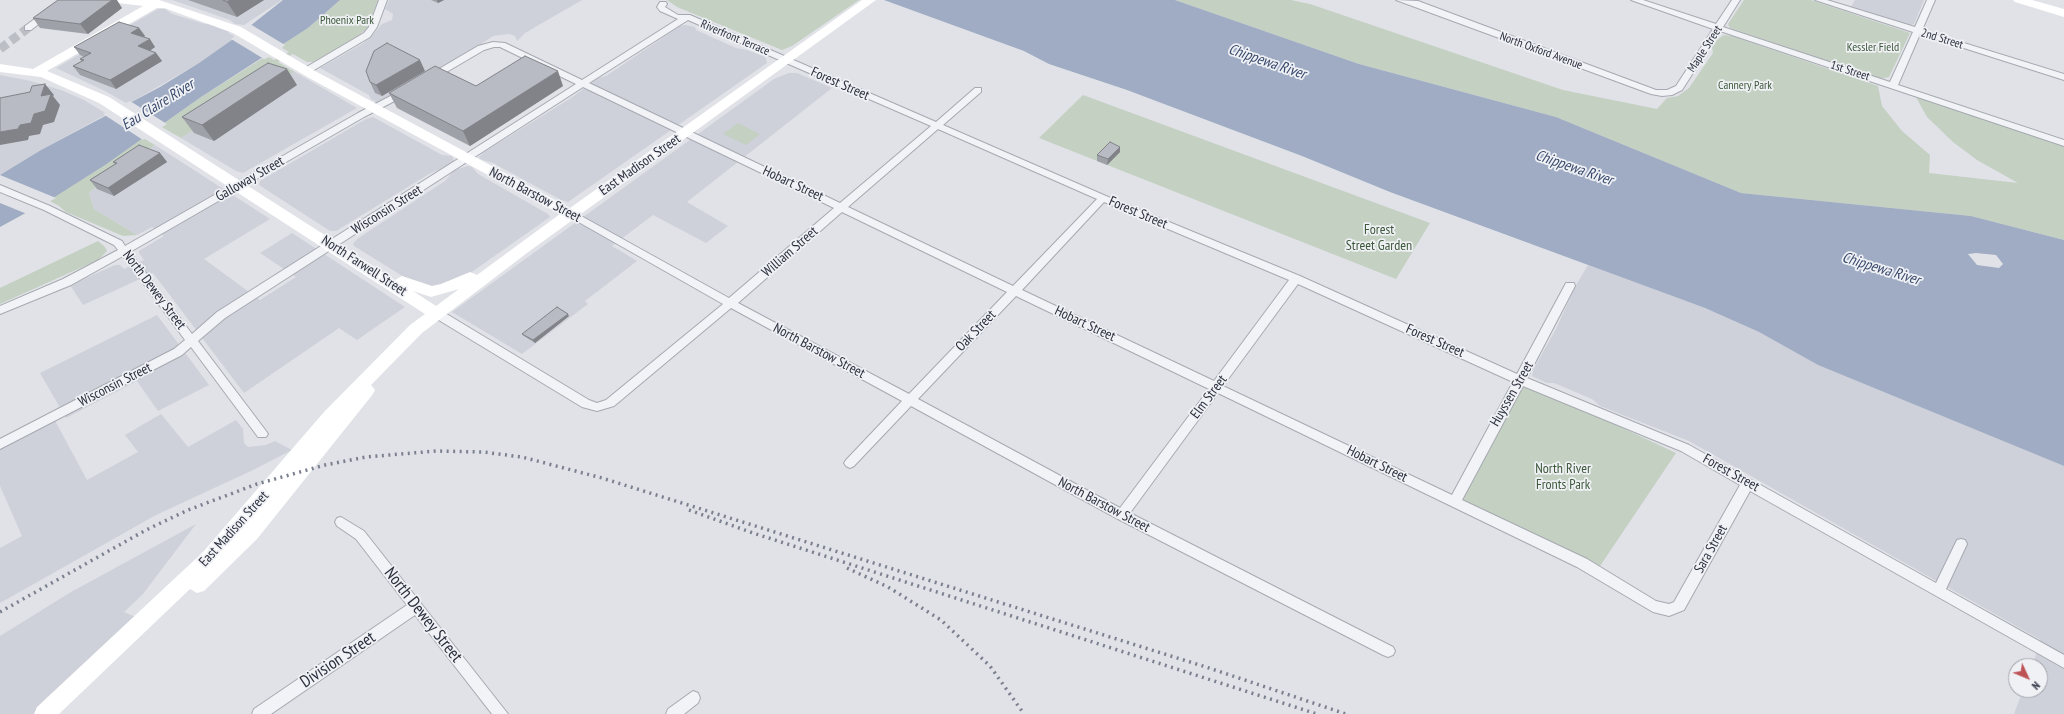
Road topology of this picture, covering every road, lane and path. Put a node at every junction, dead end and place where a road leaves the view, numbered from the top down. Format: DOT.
graph roads {
  1 [pos="66,0"];
  2 [pos="118,0"];
  3 [pos="383,0"];
  4 [pos="1400,0"];
  5 [pos="1635,0"];
  6 [pos="1736,0"];
  7 [pos="1820,0"];
  8 [pos="1931,0"];
  9 [pos="2019,0"];
  10 [pos="1413,1"];
  11 [pos="160,2"];
  12 [pos="661,2"];
  13 [pos="867,3"];
  14 [pos="2064,13"];
  15 [pos="685,17"];
  16 [pos="28,28"];
  17 [pos="1718,28"];
  18 [pos="1917,31"];
  19 [pos="787,60"];
  20 [pos="0,68"];
  21 [pos="306,70"];
  22 [pos="35,72"];
  23 [pos="2064,77"];
  24 [pos="424,81"];
  25 [pos="583,84"];
  26 [pos="1893,86"];
  27 [pos="411,89"];
  28 [pos="978,90"];
  29 [pos="1669,93"];
  30 [pos="376,108"];
  31 [pos="936,126"];
  32 [pos="685,133"];
  33 [pos="2064,143"];
  34 [pos="467,159"];
  35 [pos="238,186"];
  36 [pos="5,190"];
  37 [pos="1103,198"];
  38 [pos="842,208"];
  39 [pos="571,214"];
  40 [pos="331,245"];
  41 [pos="522,249"];
  42 [pos="125,251"];
  43 [pos="1296,279"];
  44 [pos="389,282"];
  45 [pos="1570,286"];
  46 [pos="1015,290"];
  47 [pos="730,303"];
  48 [pos="0,310"];
  49 [pos="436,313"];
  50 [pos="412,332"];
  51 [pos="191,340"];
  52 [pos="1520,380"];
  53 [pos="1217,387"];
  54 [pos="910,400"];
  55 [pos="597,407"];
  56 [pos="262,434"];
  57 [pos="0,444"];
  58 [pos="850,463"];
  59 [pos="1748,483"];
  60 [pos="1455,502"];
  61 [pos="1122,515"];
  62 [pos="341,522"];
  63 [pos="1961,544"];
  64 [pos="1939,591"];
  65 [pos="417,606"];
  66 [pos="1669,610"];
  67 [pos="1388,651"];
  68 [pos="2064,662"];
  69 [pos="693,698"];
  70 [pos="44,714"];
  71 [pos="60,714"];
  72 [pos="259,714"];
  73 [pos="500,714"];
  74 [pos="673,714"];
  1 -- 16 [label="street"];
  2 -- 11 [label="main road, North Barstow Street"];
  3 -- 21 [label="street"];
  4 -- 10 [label="street, North Oxford Avenue"];
  5 -- 17 [label="street, 1st Street"];
  6 -- 17 [label="street, Maple Street"];
  7 -- 18 [label="street, 2nd Street"];
  8 -- 18 [label="street"];
  9 -- 14 [label="main road"];
  10 -- 29 [label="street, North Oxford Avenue"];
  11 -- 21 [label="main road, North Barstow Street"];
  11 -- 22 [label="main road"];
  12 -- 15 [label="street, Riverfront Terrace"];
  13 -- 19 [label="main road, East Madison Street"];
  15 -- 19 [label="street, Riverfront Terrace"];
  15 -- 25 [label="street, Wisconsin Street"];
  17 -- 26 [label="street, 1st Street"];
  17 -- 29 [label="street, Maple Street"];
  18 -- 23 [label="street, 2nd Street"];
  18 -- 26 [label="street"];
  19 -- 31 [label="street, Forest Street"];
  19 -- 32 [label="main road, East Madison Street"];
  20 -- 22 [label="main road, North Farwell Street"];
  21 -- 30 [label="main road, North Barstow Street"];
  22 -- 35 [label="main road, North Farwell Street"];
  24 -- 25 [label="street, Hobart Street"];
  25 -- 32 [label="street, Hobart Street"];
  25 -- 34 [label="street, Wisconsin Street"];
  26 -- 33 [label="street, 1st Street"];
  27 -- 30 [label="street, Galloway Street"];
  28 -- 31 [label="street, William Street"];
  30 -- 34 [label="main road, North Barstow Street"];
  30 -- 35 [label="street, Galloway Street"];
  31 -- 37 [label="street, Forest Street"];
  31 -- 38 [label="street, William Street"];
  32 -- 38 [label="street, Hobart Street"];
  32 -- 39 [label="main road, East Madison Street"];
  34 -- 39 [label="main road, North Barstow Street"];
  34 -- 40 [label="street, Wisconsin Street"];
  35 -- 40 [label="main road, North Farwell Street"];
  35 -- 42 [label="street, Galloway Street"];
  36 -- 42 [label="street, North Dewey Street"];
  37 -- 43 [label="street, Forest Street"];
  37 -- 46 [label="street, Oak Street"];
  38 -- 46 [label="street, Hobart Street"];
  38 -- 47 [label="street, William Street"];
  39 -- 41 [label="main road, East Madison Street"];
  39 -- 47 [label="street, North Barstow Street"];
  40 -- 44 [label="main road, North Farwell Street"];
  40 -- 51 [label="street, Wisconsin Street"];
  41 -- 44 [label="main road"];
  41 -- 49 [label="main road, East Madison Street"];
  42 -- 48 [label="street, Galloway Street"];
  42 -- 51 [label="street, North Dewey Street"];
  43 -- 52 [label="street, Forest Street"];
  43 -- 53 [label="street, Elm Street"];
  44 -- 49 [label="main road, North Farwell Street"];
  45 -- 52 [label="street, Huyssen Street"];
  46 -- 53 [label="street, Hobart Street"];
  46 -- 54 [label="street, Oak Street"];
  47 -- 54 [label="street, North Barstow Street"];
  47 -- 55 [label="street, William Street"];
  49 -- 50 [label="main road, East Madison Street"];
  49 -- 55 [label="street, North Farwell Street"];
  50 -- 70 [label="main road, East Madison Street"];
  50 -- 71 [label="main road, East Madison Street"];
  51 -- 56 [label="street, North Dewey Street"];
  51 -- 57 [label="street, Wisconsin Street"];
  52 -- 59 [label="street, Forest Street"];
  52 -- 60 [label="street, Huyssen Street"];
  53 -- 60 [label="street, Hobart Street"];
  53 -- 61 [label="street, Elm Street"];
  54 -- 58 [label="street, Oak Street"];
  54 -- 61 [label="street, North Barstow Street"];
  59 -- 64 [label="street, Forest Street"];
  59 -- 66 [label="street, Sara Street"];
  60 -- 66 [label="street, Hobart Street"];
  61 -- 67 [label="street, North Barstow Street"];
  62 -- 65 [label="street, North Dewey Street"];
  63 -- 64 [label="street"];
  64 -- 68 [label="street, Forest Street"];
  65 -- 72 [label="street, Division Street"];
  65 -- 73 [label="street, North Dewey Street"];
  69 -- 74 [label="street"];
}
